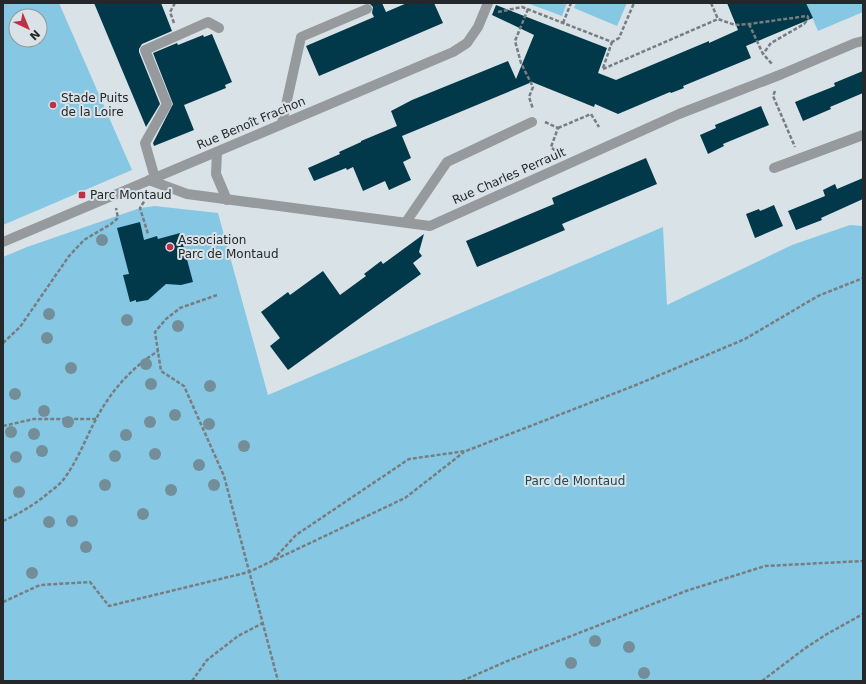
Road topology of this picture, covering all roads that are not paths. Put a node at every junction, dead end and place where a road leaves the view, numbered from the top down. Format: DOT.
graph roads {
  1 [pos="488,3"];
  2 [pos="367,9"];
  3 [pos="219,28"];
  4 [pos="863,41"];
  5 [pos="536,121"];
  6 [pos="282,123"];
  7 [pos="863,135"];
  8 [pos="217,152"];
  9 [pos="774,168"];
  10 [pos="152,179"];
  11 [pos="227,200"];
  12 [pos="406,222"];
  13 [pos="3,242"];
  1 -- 6 [label="street, Rue Benoît Frachon"];
  2 -- 6 [label="street"];
  3 -- 10 [label="street"];
  4 -- 12 [label="street, Rue Charles Perrault"];
  5 -- 12 [label="street"];
  6 -- 8 [label="street, Rue Benoît Frachon"];
  7 -- 9 [label="street"];
  8 -- 10 [label="street, Rue Benoît Frachon"];
  8 -- 11 [label="street"];
  10 -- 11 [label="street, Rue Charles Perrault"];
  10 -- 13 [label="street, Rue Benoît Frachon"];
  11 -- 12 [label="street, Rue Charles Perrault"];
}
